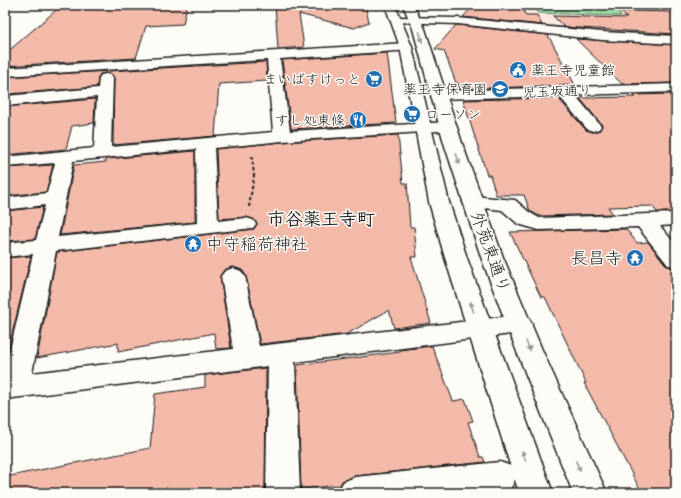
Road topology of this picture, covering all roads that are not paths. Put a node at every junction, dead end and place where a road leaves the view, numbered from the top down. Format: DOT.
graph roads {
  1 [pos="390,5"];
  2 [pos="461,10"];
  3 [pos="406,15"];
  4 [pos="468,22"];
  5 [pos="676,40"];
  6 [pos="406,47"];
  7 [pos="274,55"];
  8 [pos="107,65"];
  9 [pos="5,72"];
  10 [pos="676,88"];
  11 [pos="562,91"];
  12 [pos="104,92"];
  13 [pos="438,95"];
  14 [pos="5,101"];
  15 [pos="593,126"];
  16 [pos="448,127"];
  17 [pos="424,128"];
  18 [pos="282,136"];
  19 [pos="205,143"];
  20 [pos="102,154"];
  21 [pos="65,157"];
  22 [pos="5,162"];
  23 [pos="56,198"];
  24 [pos="473,202"];
  25 [pos="5,204"];
  26 [pos="676,219"];
  27 [pos="644,220"];
  28 [pos="246,224"];
  29 [pos="208,228"];
  30 [pos="46,246"];
  31 [pos="5,250"];
  32 [pos="676,260"];
  33 [pos="233,276"];
  34 [pos="519,324"];
  35 [pos="479,328"];
  36 [pos="281,354"];
  37 [pos="248,358"];
  38 [pos="10,387"];
  39 [pos="500,477"];
  40 [pos="283,493"];
  41 [pos="355,493"];
  42 [pos="536,493"];
  43 [pos="590,493"];
  1 -- 3 [label="street, 外苑東通り"];
  2 -- 4 [label="street"];
  3 -- 4 [label="street"];
  3 -- 6 [label="street, 外苑東通り"];
  3 -- 13 [label="street, 外苑東通り, one-way"];
  4 -- 5 [label="street"];
  6 -- 7 [label="street"];
  6 -- 17 [label="street, 外苑東通り"];
  7 -- 8 [label="street"];
  7 -- 18 [label="street"];
  8 -- 9 [label="street"];
  8 -- 12 [label="street"];
  10 -- 11 [label="street, 児玉坂通り"];
  11 -- 13 [label="street, 児玉坂通り"];
  11 -- 15 [label="street"];
  12 -- 14 [label="street"];
  12 -- 20 [label="street"];
  13 -- 16 [label="street, 外苑東通り"];
  16 -- 17 [label="street"];
  16 -- 24 [label="street, 外苑東通り, one-way"];
  17 -- 18 [label="street"];
  35 -- 17 [label="street, 外苑東通り, one-way"];
  18 -- 19 [label="street"];
  19 -- 20 [label="street"];
  19 -- 29 [label="street"];
  20 -- 21 [label="street"];
  21 -- 22 [label="street"];
  21 -- 23 [label="street"];
  23 -- 25 [label="street"];
  23 -- 30 [label="street"];
  24 -- 27 [label="street"];
  24 -- 34 [label="street, 外苑東通り"];
  26 -- 27 [label="street"];
  27 -- 32 [label="street"];
  28 -- 29 [label="street"];
  29 -- 30 [label="street"];
  30 -- 31 [label="street"];
  30 -- 38 [label="street"];
  33 -- 37 [label="street"];
  34 -- 35 [label="street"];
  34 -- 43 [label="street, 外苑東通り, one-way"];
  35 -- 36 [label="street"];
  42 -- 35 [label="street, 外苑東通り, one-way"];
  36 -- 37 [label="street"];
  36 -- 40 [label="street"];
  37 -- 38 [label="street"];
  39 -- 41 [label="street"];
}
